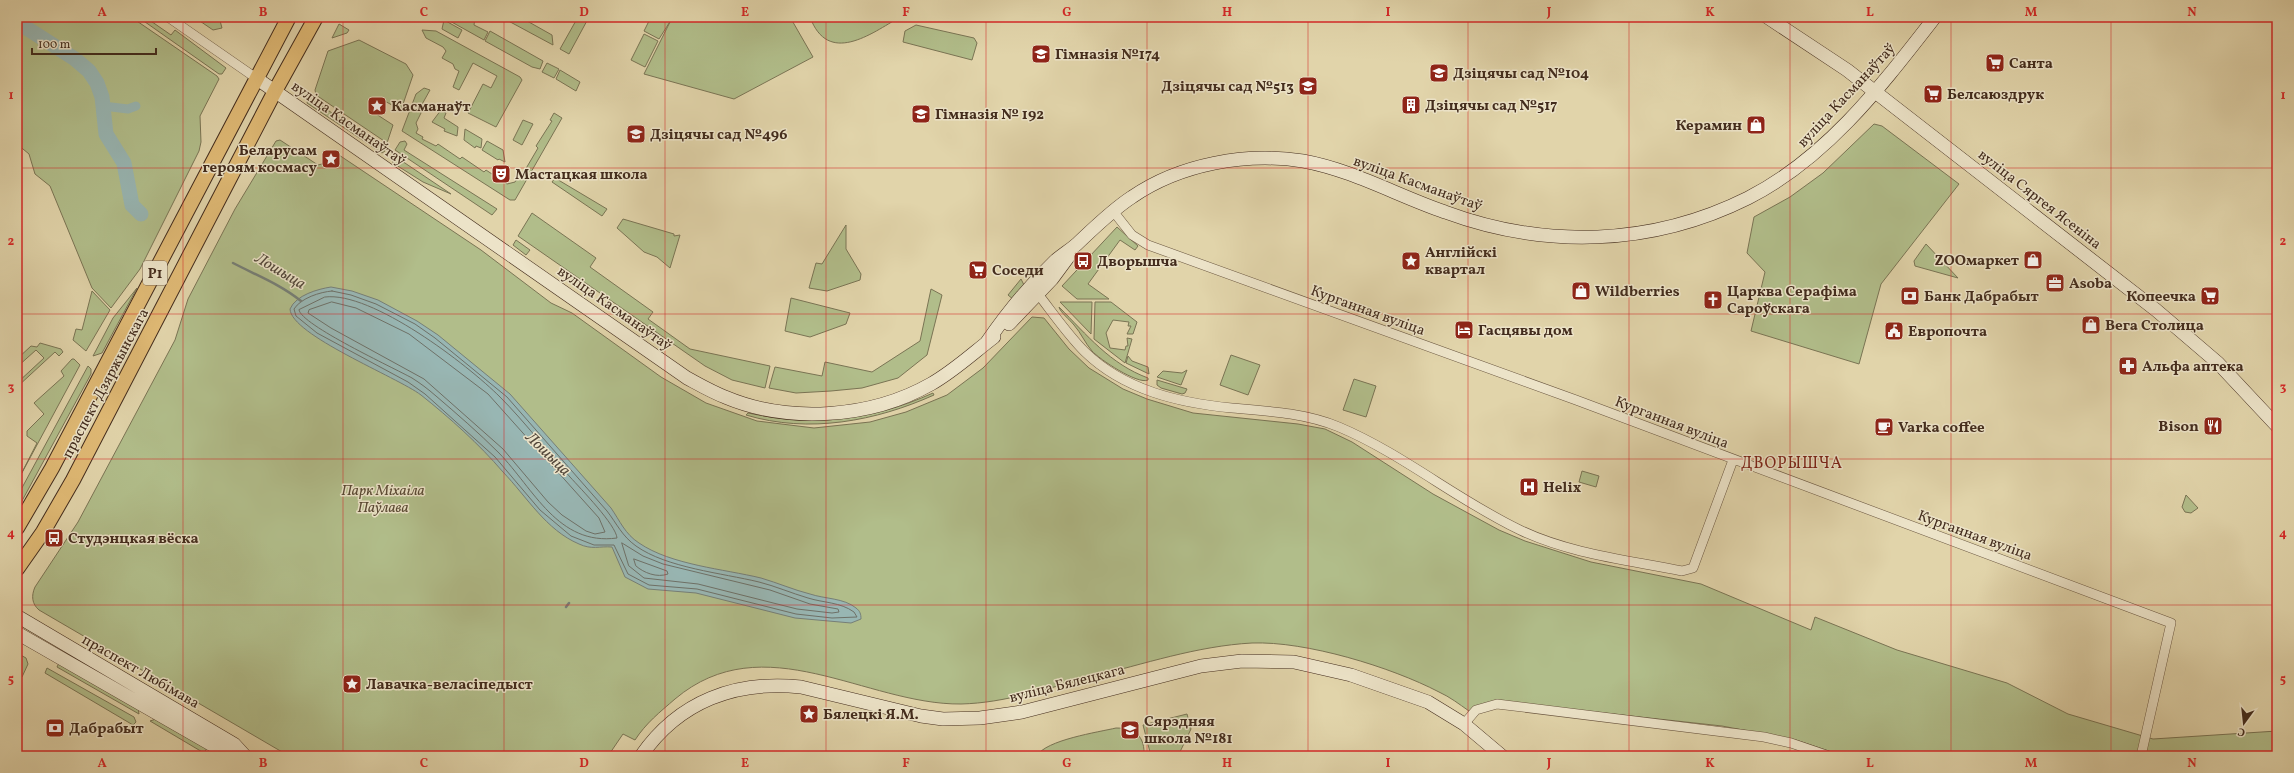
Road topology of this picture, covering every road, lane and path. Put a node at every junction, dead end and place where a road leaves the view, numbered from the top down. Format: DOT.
graph roads {
  1 [pos="168,17"];
  2 [pos="289,17"];
  3 [pos="316,17"];
  4 [pos="1767,17"];
  5 [pos="1935,17"];
  6 [pos="256,78"];
  7 [pos="275,91"];
  8 [pos="1874,91"];
  9 [pos="1113,211"];
  10 [pos="1035,290"];
  11 [pos="2277,426"];
  12 [pos="1733,460"];
  13 [pos="17,528"];
  14 [pos="17,569"];
  15 [pos="17,616"];
  16 [pos="17,633"];
  17 [pos="1464,724"];
  18 [pos="238,756"];
  19 [pos="245,756"];
  20 [pos="641,756"];
  21 [pos="1502,756"];
  22 [pos="1829,756"];
  23 [pos="2141,756"];
  1 -- 6 [label="street"];
  2 -- 6 [label="main road, праспект Дзяржынскага / Р1"];
  3 -- 7 [label="main road, праспект Дзяржынскага / Р1"];
  4 -- 8 [label="street, вуліца Сяргея Ясеніна"];
  5 -- 8 [label="street, вуліца Касманаўтаў"];
  6 -- 7 [label="street, вуліца Касманаўтаў"];
  6 -- 13 [label="main road, праспект Дзяржынскага / Р1"];
  7 -- 10 [label="street, вуліца Касманаўтаў"];
  7 -- 14 [label="main road, праспект Дзяржынскага / Р1"];
  8 -- 9 [label="street, вуліца Касманаўтаў"];
  8 -- 11 [label="street, вуліца Сяргея Ясеніна"];
  9 -- 10 [label="street, вуліца Касманаўтаў"];
  9 -- 12 [label="street, Курганная вуліца"];
  10 -- 12 [label="street"];
  12 -- 23 [label="street, Курганная вуліца"];
  15 -- 19 [label="street, праспект Любімава"];
  16 -- 18 [label="street, праспект Любімава"];
  17 -- 20 [label="street, вуліца Бялецкага"];
  17 -- 21 [label="street, вуліца Бялецкага"];
  17 -- 22 [label="street"];
}
